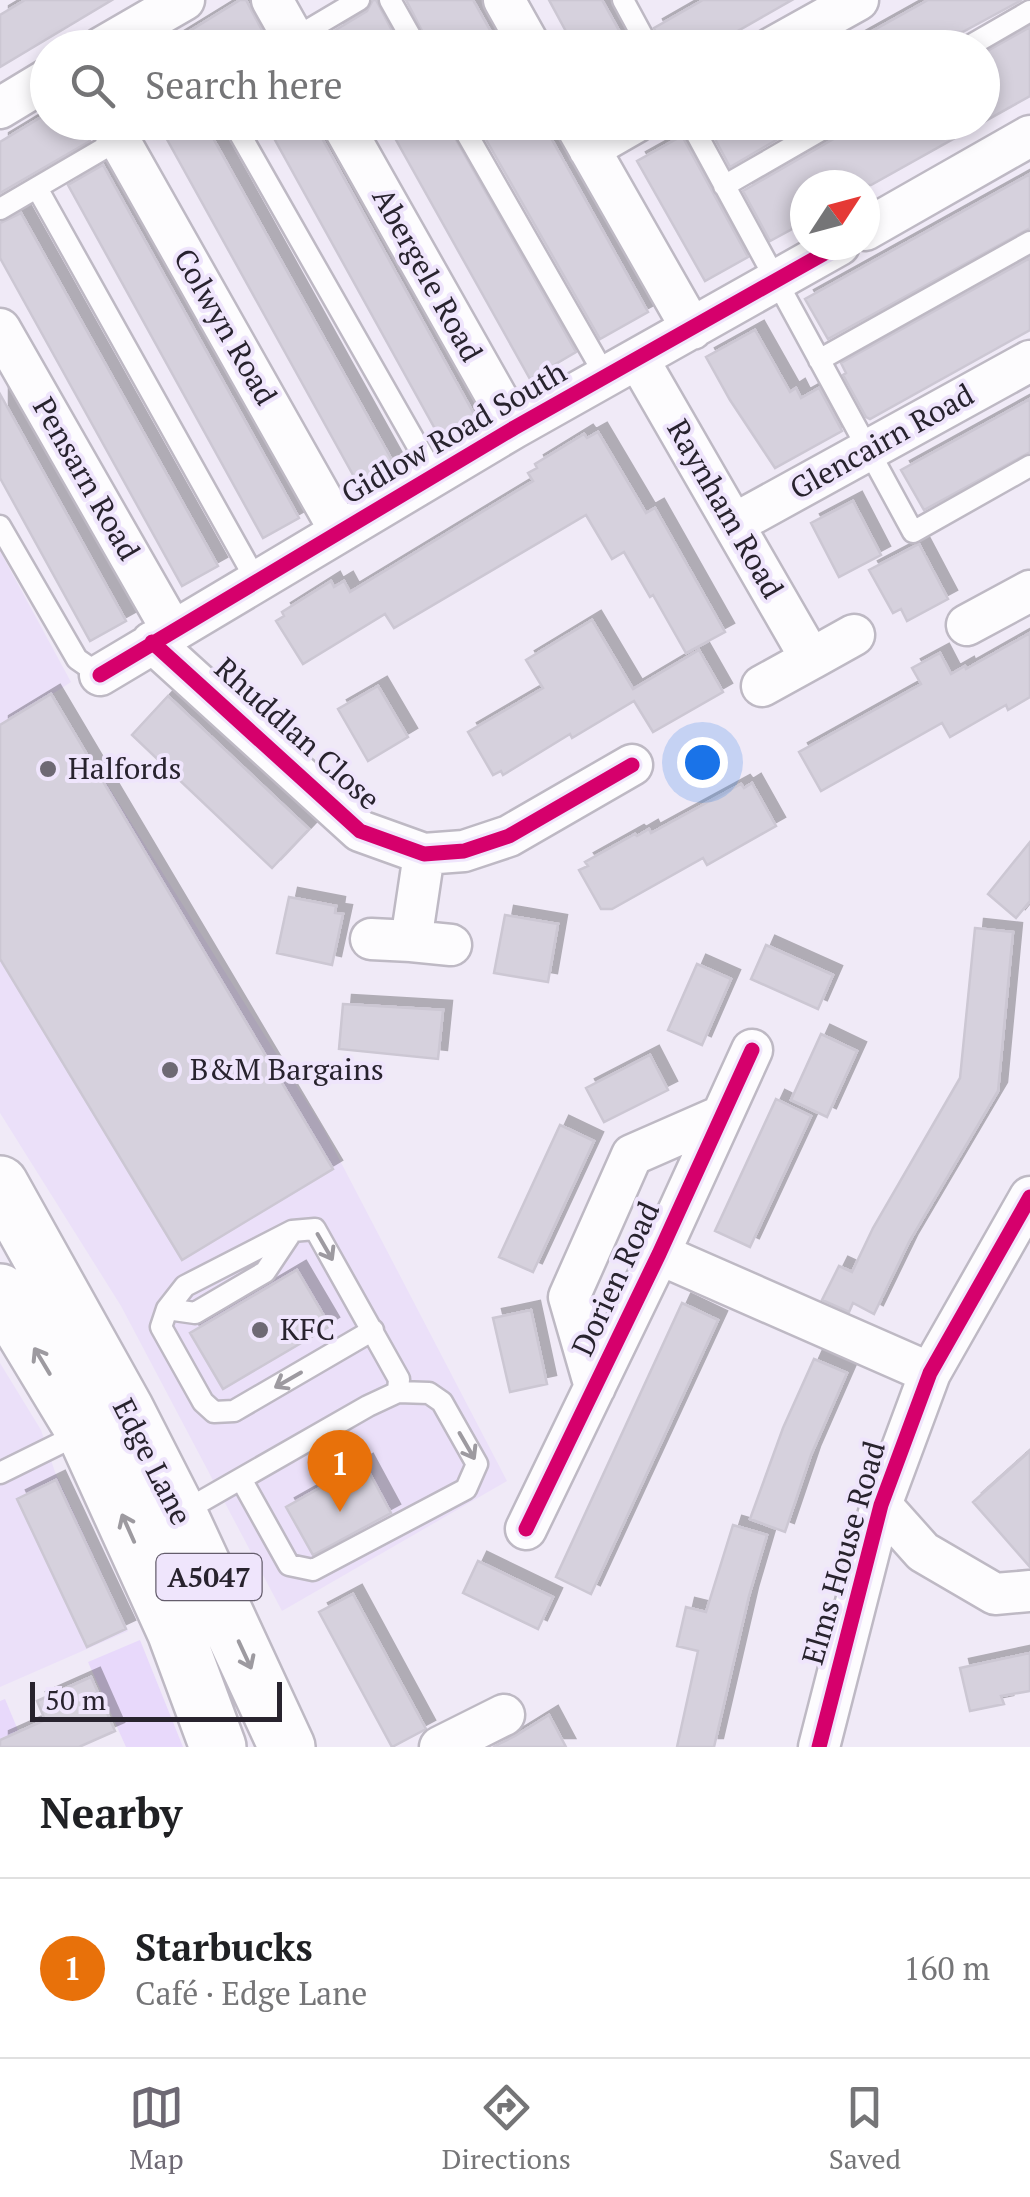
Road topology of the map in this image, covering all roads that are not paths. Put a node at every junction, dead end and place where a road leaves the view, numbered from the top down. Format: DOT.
graph roads {
  1 [pos="184,0"];
  2 [pos="272,0"];
  3 [pos="359,0"];
  4 [pos="390,0"];
  5 [pos="504,0"];
  6 [pos="623,0"];
  7 [pos="858,0"];
  8 [pos="1030,11"];
  9 [pos="133,30"];
  10 [pos="284,30"];
  11 [pos="312,30"];
  12 [pos="407,30"];
  13 [pos="521,30"];
  14 [pos="639,30"];
  15 [pos="804,30"];
  16 [pos="997,30"];
  17 [pos="30,90"];
  18 [pos="0,108"];
  19 [pos="1030,136"];
  20 [pos="108,140"];
  21 [pos="132,140"];
  22 [pos="243,140"];
  23 [pos="351,140"];
  24 [pos="472,140"];
  25 [pos="584,140"];
  26 [pos="700,140"];
  27 [pos="804,140"];
  28 [pos="724,186"];
  29 [pos="36,188"];
  30 [pos="0,209"];
  31 [pos="880,221"];
  32 [pos="1030,242"];
  33 [pos="813,260"];
  34 [pos="776,281"];
  35 [pos="0,328"];
  36 [pos="692,329"];
  37 [pos="820,360"];
  38 [pos="1030,361"];
  39 [pos="622,368"];
  40 [pos="514,428"];
  41 [pos="868,450"];
  42 [pos="1030,466"];
  43 [pos="434,475"];
  44 [pos="734,524"];
  45 [pos="0,526"];
  46 [pos="340,530"];
  47 [pos="256,580"];
  48 [pos="1030,591"];
  49 [pos="967,625"];
  50 [pos="854,635"];
  51 [pos="162,636"];
  52 [pos="811,659"];
  53 [pos="100,675"];
  54 [pos="762,686"];
  55 [pos="632,765"];
  56 [pos="424,854"];
  57 [pos="451,946"];
  58 [pos="752,1050"];
  59 [pos="721,1116"];
  60 [pos="0,1184"];
  61 [pos="1026,1210"];
  62 [pos="659,1254"];
  63 [pos="25,1283"];
  64 [pos="373,1330"];
  65 [pos="930,1373"];
  66 [pos="595,1387"];
  67 [pos="398,1392"];
  68 [pos="84,1431"];
  69 [pos="0,1473"];
  70 [pos="242,1479"];
  71 [pos="881,1505"];
  72 [pos="179,1514"];
  73 [pos="526,1529"];
  74 [pos="1030,1591"];
  75 [pos="489,1730"];
  76 [pos="218,1747"];
  77 [pos="288,1747"];
  78 [pos="440,1747"];
  79 [pos="820,1747"];
  1 -- 9 [label="street"];
  2 -- 10 [label="street"];
  3 -- 11 [label="lane"];
  4 -- 12 [label="lane"];
  5 -- 13 [label="street"];
  6 -- 14 [label="lane"];
  7 -- 15 [label="street"];
  8 -- 16 [label="lane"];
  17 -- 18 [label="street"];
  19 -- 31 [label="street"];
  20 -- 29 [label="lane"];
  21 -- 46 [label="street, Colwyn Road"];
  22 -- 43 [label="lane"];
  23 -- 40 [label="street, Abergele Road"];
  24 -- 39 [label="lane"];
  25 -- 36 [label="street"];
  26 -- 28 [label="lane"];
  27 -- 28 [label="lane"];
  28 -- 34 [label="lane"];
  29 -- 30 [label="lane"];
  29 -- 47 [label="lane"];
  32 -- 37 [label="lane"];
  33 -- 34 [label="street, Gidlow Road South"];
  34 -- 36 [label="street, Gidlow Road South"];
  34 -- 37 [label="lane"];
  35 -- 51 [label="street, Pensarn Road"];
  36 -- 39 [label="street, Gidlow Road South"];
  37 -- 41 [label="lane"];
  38 -- 41 [label="street, Glencairn Road"];
  39 -- 40 [label="street, Gidlow Road South"];
  39 -- 44 [label="street, Raynham Road"];
  40 -- 43 [label="street, Gidlow Road South"];
  41 -- 42 [label="lane"];
  41 -- 44 [label="street, Glencairn Road"];
  43 -- 46 [label="street, Gidlow Road South"];
  44 -- 52 [label="street, Raynham Road"];
  45 -- 53 [label="lane"];
  46 -- 47 [label="street, Gidlow Road South"];
  47 -- 51 [label="street, Gidlow Road South"];
  48 -- 49 [label="street"];
  50 -- 52 [label="street"];
  51 -- 53 [label="street, Gidlow Road South"];
  51 -- 56 [label="street, Rhuddlan Close"];
  52 -- 54 [label="street"];
  55 -- 56 [label="street, Rhuddlan Close"];
  56 -- 57 [label="street"];
  58 -- 59 [label="street, Dorien Road"];
  59 -- 62 [label="street, Dorien Road"];
  59 -- 66 [label="street, Dorien Road"];
  60 -- 63 [label="highway, Edge Lane / A5047"];
  61 -- 65 [label="street, Elms House Road"];
  62 -- 65 [label="street, Dorien Road"];
  62 -- 66 [label="street, Dorien Road"];
  63 -- 68 [label="highway, Edge Lane / A5047"];
  63 -- 72 [label="highway, Edge Lane / A5047"];
  64 -- 64 [label="lane, one-way"];
  64 -- 67 [label="lane"];
  65 -- 71 [label="street, Elms House Road"];
  66 -- 73 [label="street, Dorien Road"];
  67 -- 70 [label="lane"];
  67 -- 70 [label="lane, one-way"];
  68 -- 69 [label="lane"];
  76 -- 68 [label="highway, Edge Lane / A5047, one-way"];
  70 -- 72 [label="lane"];
  71 -- 74 [label="street"];
  71 -- 79 [label="street, Elms House Road"];
  72 -- 77 [label="highway, Edge Lane / A5047, one-way"];
  75 -- 78 [label="street"];
}
